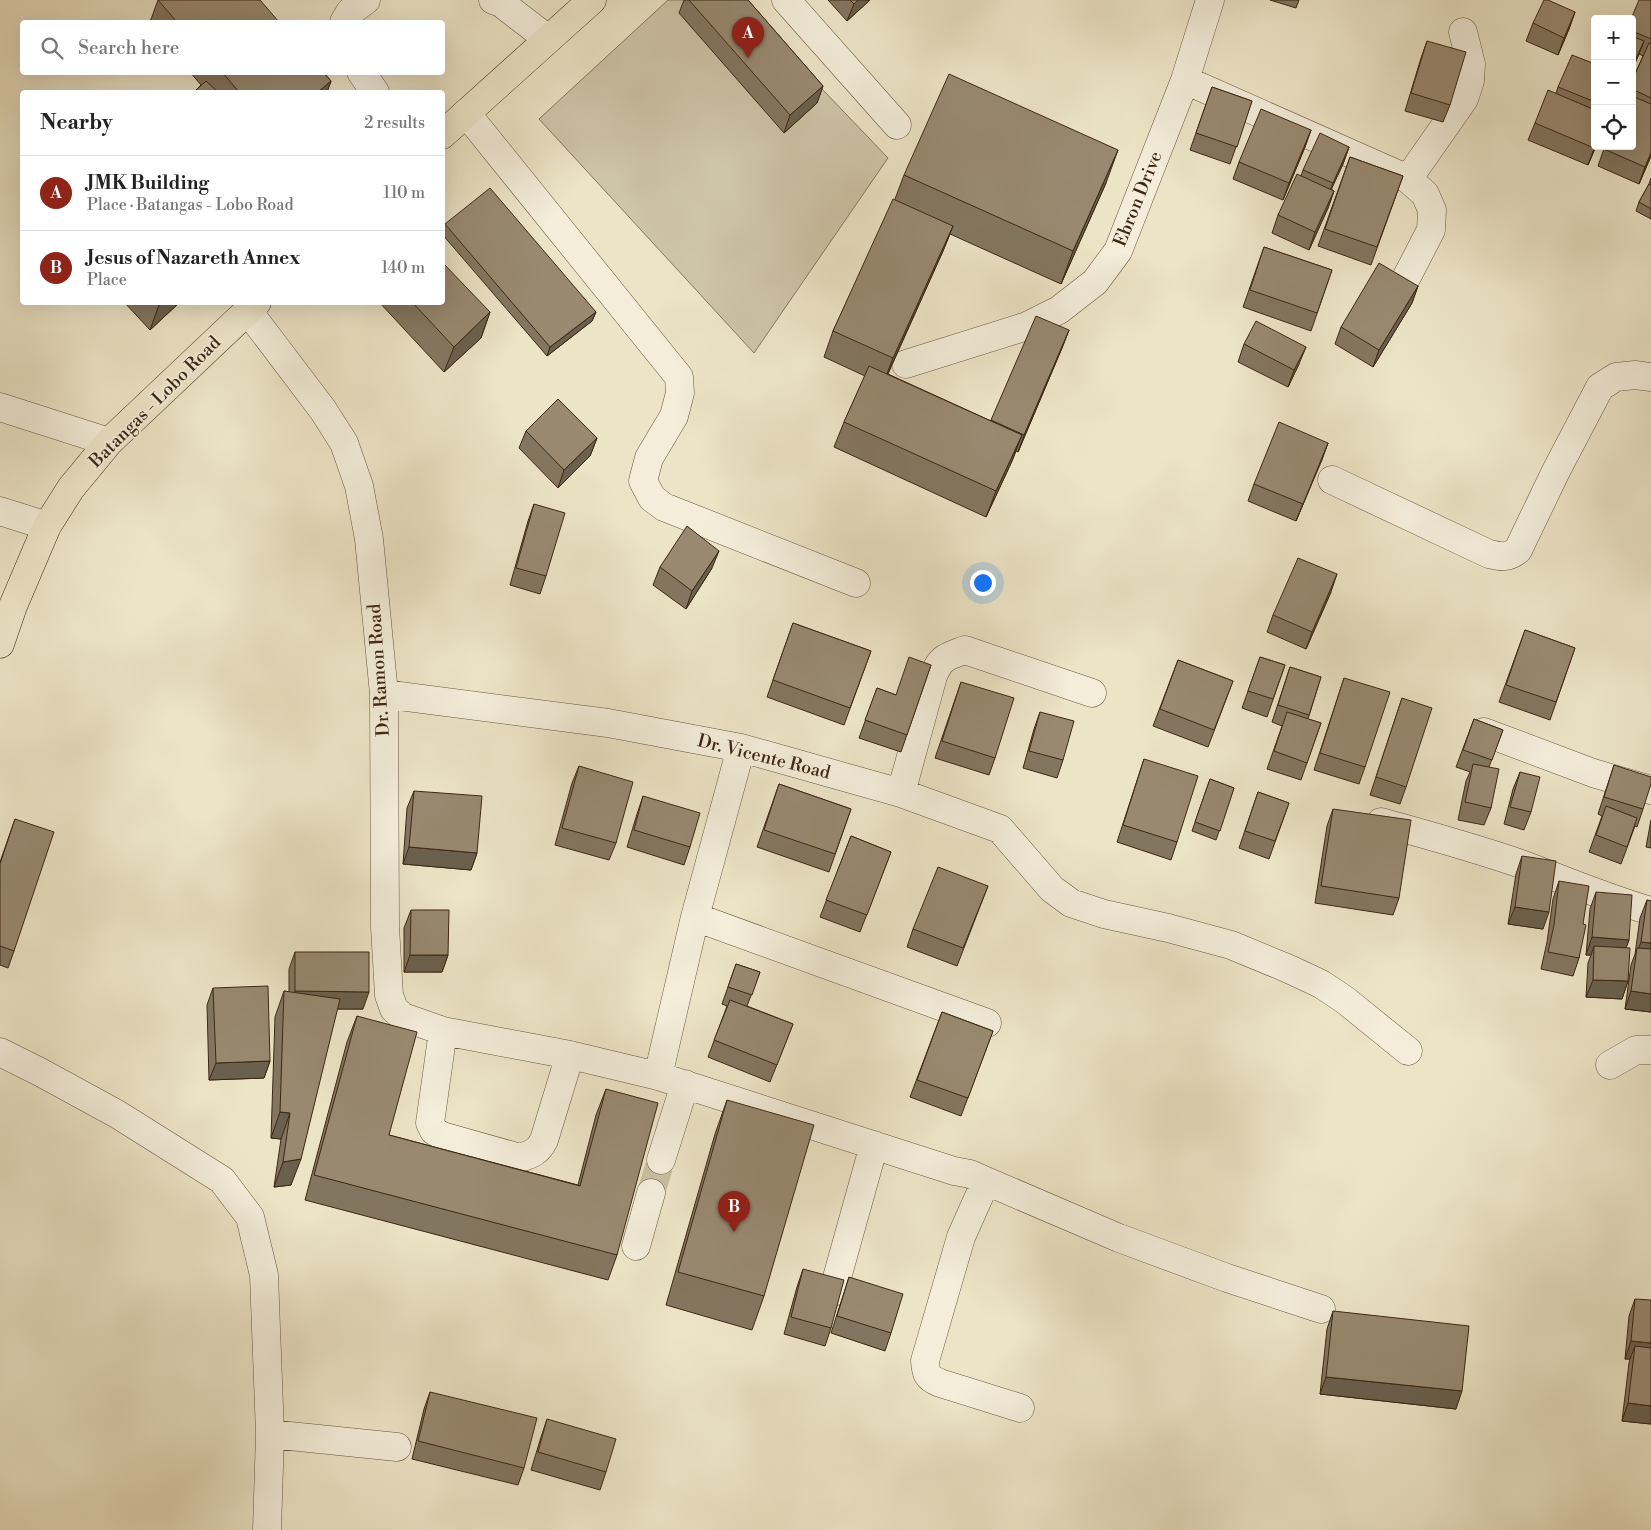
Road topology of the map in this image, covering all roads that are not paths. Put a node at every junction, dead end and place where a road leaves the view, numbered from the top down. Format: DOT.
graph roads {
  1 [pos="366,0"];
  2 [pos="493,0"];
  3 [pos="592,0"];
  4 [pos="786,0"];
  5 [pos="1210,0"];
  6 [pos="345,20"];
  7 [pos="1463,32"];
  8 [pos="548,39"];
  9 [pos="363,75"];
  10 [pos="1185,80"];
  11 [pos="374,90"];
  12 [pos="466,113"];
  13 [pos="897,125"];
  14 [pos="445,132"];
  15 [pos="1408,179"];
  16 [pos="1401,288"];
  17 [pos="252,307"];
  18 [pos="906,364"];
  19 [pos="1651,377"];
  20 [pos="0,407"];
  21 [pos="109,442"];
  22 [pos="1332,480"];
  23 [pos="0,511"];
  24 [pos="47,526"];
  25 [pos="856,583"];
  26 [pos="0,644"];
  27 [pos="1092,693"];
  28 [pos="384,694"];
  29 [pos="1484,732"];
  30 [pos="741,748"];
  31 [pos="1651,790"];
  32 [pos="901,794"];
  33 [pos="1381,822"];
  34 [pos="1651,911"];
  35 [pos="695,917"];
  36 [pos="987,1023"];
  37 [pos="443,1030"];
  38 [pos="1651,1050"];
  39 [pos="1408,1051"];
  40 [pos="0,1052"];
  41 [pos="570,1055"];
  42 [pos="1610,1065"];
  43 [pos="658,1076"];
  44 [pos="685,1084"];
  45 [pos="874,1145"];
  46 [pos="661,1160"];
  47 [pos="986,1181"];
  48 [pos="651,1193"];
  49 [pos="636,1246"];
  50 [pos="833,1292"];
  51 [pos="1321,1309"];
  52 [pos="1020,1408"];
  53 [pos="270,1434"];
  54 [pos="397,1447"];
  55 [pos="267,1530"];
  1 -- 6 [label="street"];
  2 -- 8 [label="street"];
  3 -- 8 [label="main road"];
  4 -- 13 [label="street"];
  5 -- 10 [label="street, Ebron Drive"];
  7 -- 15 [label="street"];
  8 -- 12 [label="main road"];
  9 -- 11 [label="street"];
  10 -- 15 [label="street"];
  10 -- 18 [label="street, Ebron Drive"];
  12 -- 14 [label="main road"];
  12 -- 25 [label="street"];
  15 -- 16 [label="street"];
  17 -- 21 [label="main road, Batangas - Lobo Road"];
  17 -- 28 [label="street, Dr. Ramon Road"];
  19 -- 22 [label="street"];
  20 -- 21 [label="street"];
  21 -- 24 [label="main road, Batangas - Lobo Road"];
  23 -- 24 [label="street"];
  24 -- 26 [label="main road, Batangas - Lobo Road"];
  27 -- 32 [label="street"];
  28 -- 30 [label="street, Dr. Vicente Road"];
  28 -- 37 [label="street, Dr. Ramon Road"];
  29 -- 31 [label="street"];
  30 -- 32 [label="street, Dr. Vicente Road"];
  30 -- 35 [label="street"];
  32 -- 39 [label="street, Dr. Vicente Road"];
  33 -- 34 [label="street"];
  35 -- 36 [label="street"];
  35 -- 43 [label="street"];
  37 -- 41 [label="street, Dr. Ramon Road"];
  37 -- 41 [label="street"];
  38 -- 42 [label="street"];
  40 -- 53 [label="street"];
  41 -- 43 [label="street, Dr. Ramon Road"];
  43 -- 44 [label="street, Dr. Ramon Road"];
  44 -- 45 [label="street, Dr. Ramon Road"];
  44 -- 46 [label="street"];
  45 -- 47 [label="street, Dr. Ramon Road"];
  45 -- 50 [label="street"];
  47 -- 51 [label="street, Dr. Ramon Road"];
  47 -- 52 [label="street"];
  48 -- 49 [label="street"];
  53 -- 54 [label="street"];
  53 -- 55 [label="street"];
}
